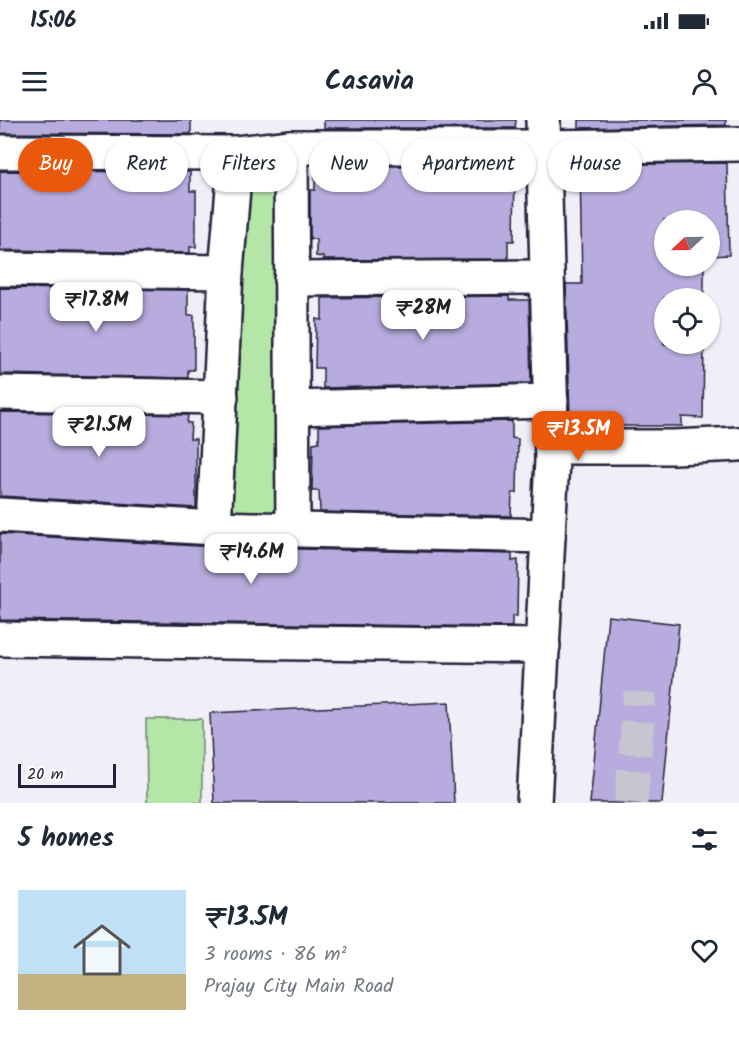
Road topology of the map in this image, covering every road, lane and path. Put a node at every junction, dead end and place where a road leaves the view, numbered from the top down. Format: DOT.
graph roads {
  1 [pos="543,134"];
  2 [pos="739,144"];
  3 [pos="297,147"];
  4 [pos="0,152"];
  5 [pos="200,153"];
  6 [pos="233,192"];
  7 [pos="291,192"];
  8 [pos="0,269"];
  9 [pos="226,272"];
  10 [pos="547,277"];
  11 [pos="291,279"];
  12 [pos="0,393"];
  13 [pos="221,397"];
  14 [pos="551,401"];
  15 [pos="293,408"];
  16 [pos="739,444"];
  17 [pos="552,447"];
  18 [pos="0,515"];
  19 [pos="214,528"];
  20 [pos="293,530"];
  21 [pos="548,536"];
  22 [pos="0,639"];
  23 [pos="543,646"];
  24 [pos="534,803"];
  1 -- 2 [label="street"];
  1 -- 3 [label="street"];
  1 -- 10 [label="street"];
  4 -- 5 [label="street"];
  6 -- 9 [label="street"];
  7 -- 11 [label="street"];
  8 -- 9 [label="street"];
  9 -- 13 [label="street"];
  10 -- 11 [label="street"];
  10 -- 14 [label="street"];
  11 -- 15 [label="street"];
  12 -- 13 [label="street"];
  13 -- 19 [label="street"];
  14 -- 15 [label="street"];
  14 -- 17 [label="street"];
  15 -- 20 [label="street"];
  16 -- 17 [label="street"];
  17 -- 21 [label="street"];
  18 -- 19 [label="street"];
  19 -- 20 [label="street"];
  20 -- 21 [label="street"];
  21 -- 23 [label="street"];
  22 -- 23 [label="street"];
  23 -- 24 [label="street"];
}
